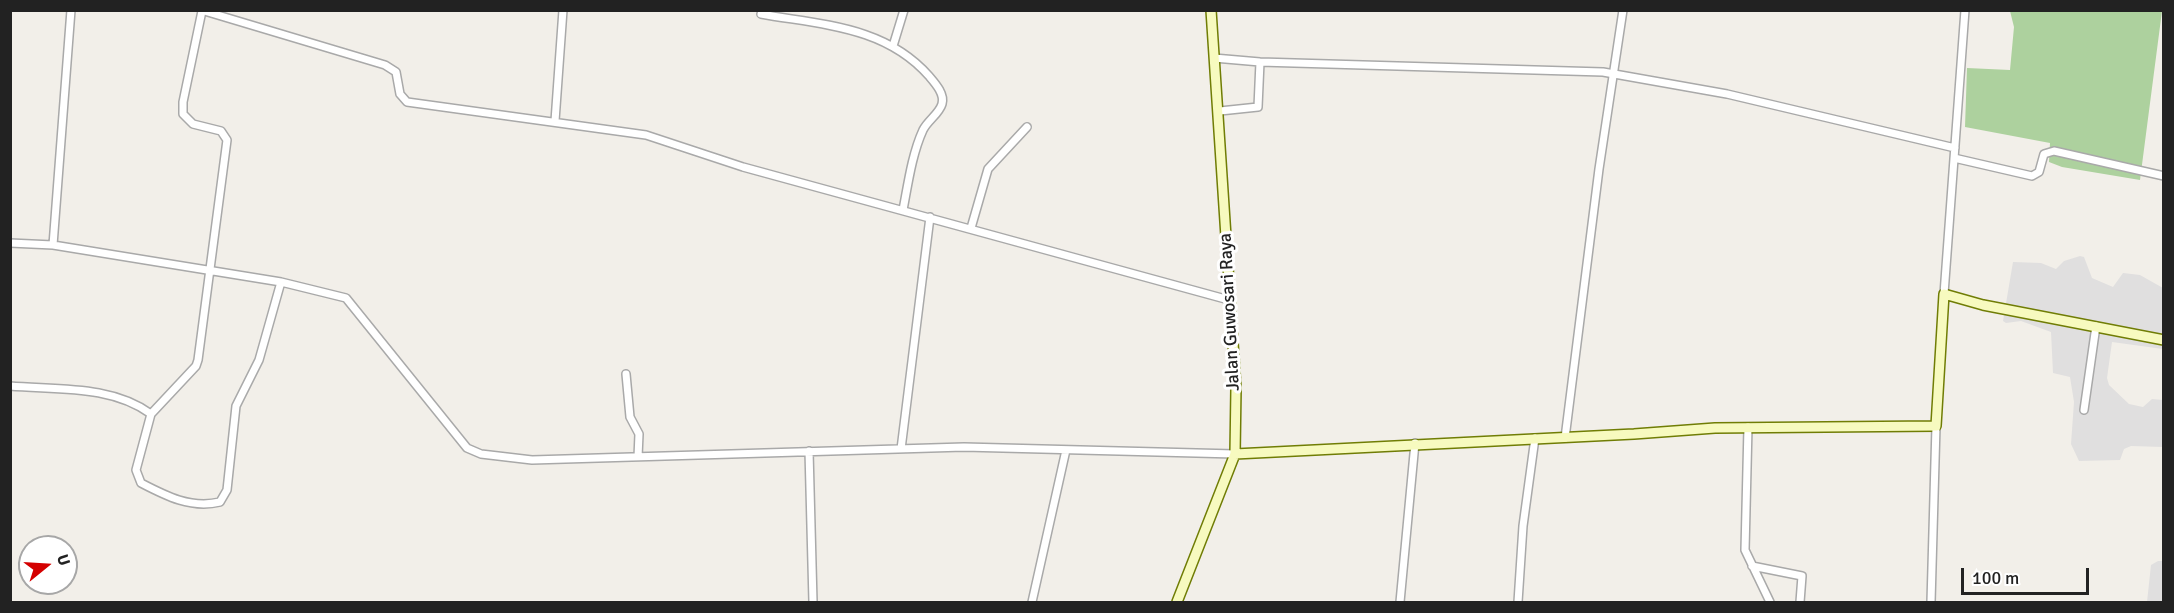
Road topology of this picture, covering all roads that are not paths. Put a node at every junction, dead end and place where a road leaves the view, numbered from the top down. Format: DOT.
graph roads {
  1 [pos="71,10"];
  2 [pos="563,10"];
  3 [pos="904,10"];
  4 [pos="1211,10"];
  5 [pos="1623,10"];
  6 [pos="1965,10"];
  7 [pos="201,11"];
  8 [pos="760,14"];
  9 [pos="893,46"];
  10 [pos="1214,58"];
  11 [pos="1260,62"];
  12 [pos="1614,74"];
  13 [pos="1220,111"];
  14 [pos="555,121"];
  15 [pos="1028,127"];
  16 [pos="1954,148"];
  17 [pos="1954,158"];
  18 [pos="2163,176"];
  19 [pos="903,210"];
  20 [pos="930,217"];
  21 [pos="971,228"];
  22 [pos="10,243"];
  23 [pos="53,245"];
  24 [pos="211,271"];
  25 [pos="280,282"];
  26 [pos="1944,294"];
  27 [pos="1230,300"];
  28 [pos="2096,326"];
  29 [pos="2163,340"];
  30 [pos="626,374"];
  31 [pos="10,386"];
  32 [pos="2084,410"];
  33 [pos="151,414"];
  34 [pos="1748,426"];
  35 [pos="1936,426"];
  36 [pos="1535,438"];
  37 [pos="1565,438"];
  38 [pos="1415,443"];
  39 [pos="901,449"];
  40 [pos="1066,450"];
  41 [pos="809,451"];
  42 [pos="1235,454"];
  43 [pos="638,457"];
  44 [pos="1752,566"];
  45 [pos="813,603"];
  46 [pos="1032,603"];
  47 [pos="1177,603"];
  48 [pos="1400,603"];
  49 [pos="1518,603"];
  50 [pos="1770,603"];
  51 [pos="1800,603"];
  52 [pos="1931,603"];
  1 -- 23 [label="street"];
  2 -- 14 [label="street"];
  3 -- 9 [label="street"];
  4 -- 10 [label="street, Jalan Guwosari Raya"];
  5 -- 12 [label="street"];
  6 -- 16 [label="street"];
  7 -- 14 [label="street"];
  7 -- 24 [label="street"];
  8 -- 9 [label="street"];
  9 -- 19 [label="street"];
  10 -- 11 [label="street"];
  10 -- 13 [label="street, Jalan Guwosari Raya"];
  11 -- 12 [label="street"];
  11 -- 13 [label="street"];
  12 -- 16 [label="street"];
  12 -- 37 [label="street"];
  13 -- 27 [label="street, Jalan Guwosari Raya"];
  14 -- 19 [label="street"];
  15 -- 21 [label="street"];
  16 -- 17 [label="street"];
  17 -- 18 [label="street"];
  17 -- 26 [label="street"];
  19 -- 20 [label="street"];
  20 -- 21 [label="street"];
  20 -- 39 [label="street"];
  21 -- 27 [label="street"];
  22 -- 23 [label="street"];
  23 -- 24 [label="street"];
  24 -- 25 [label="street"];
  24 -- 33 [label="street"];
  25 -- 33 [label="street"];
  25 -- 43 [label="street"];
  26 -- 28 [label="street"];
  26 -- 35 [label="street"];
  27 -- 42 [label="street, Jalan Guwosari Raya"];
  28 -- 29 [label="street"];
  28 -- 32 [label="street"];
  30 -- 43 [label="street"];
  31 -- 33 [label="street"];
  34 -- 35 [label="street"];
  34 -- 37 [label="street"];
  34 -- 44 [label="street"];
  35 -- 52 [label="street"];
  36 -- 37 [label="street"];
  36 -- 38 [label="street"];
  36 -- 49 [label="street"];
  38 -- 42 [label="street"];
  38 -- 48 [label="street"];
  39 -- 40 [label="street"];
  39 -- 41 [label="street"];
  40 -- 42 [label="street"];
  40 -- 46 [label="street"];
  41 -- 43 [label="street"];
  41 -- 45 [label="street"];
  42 -- 47 [label="street, Jalan Guwosari Raya"];
  44 -- 50 [label="street"];
  44 -- 51 [label="street"];
}
